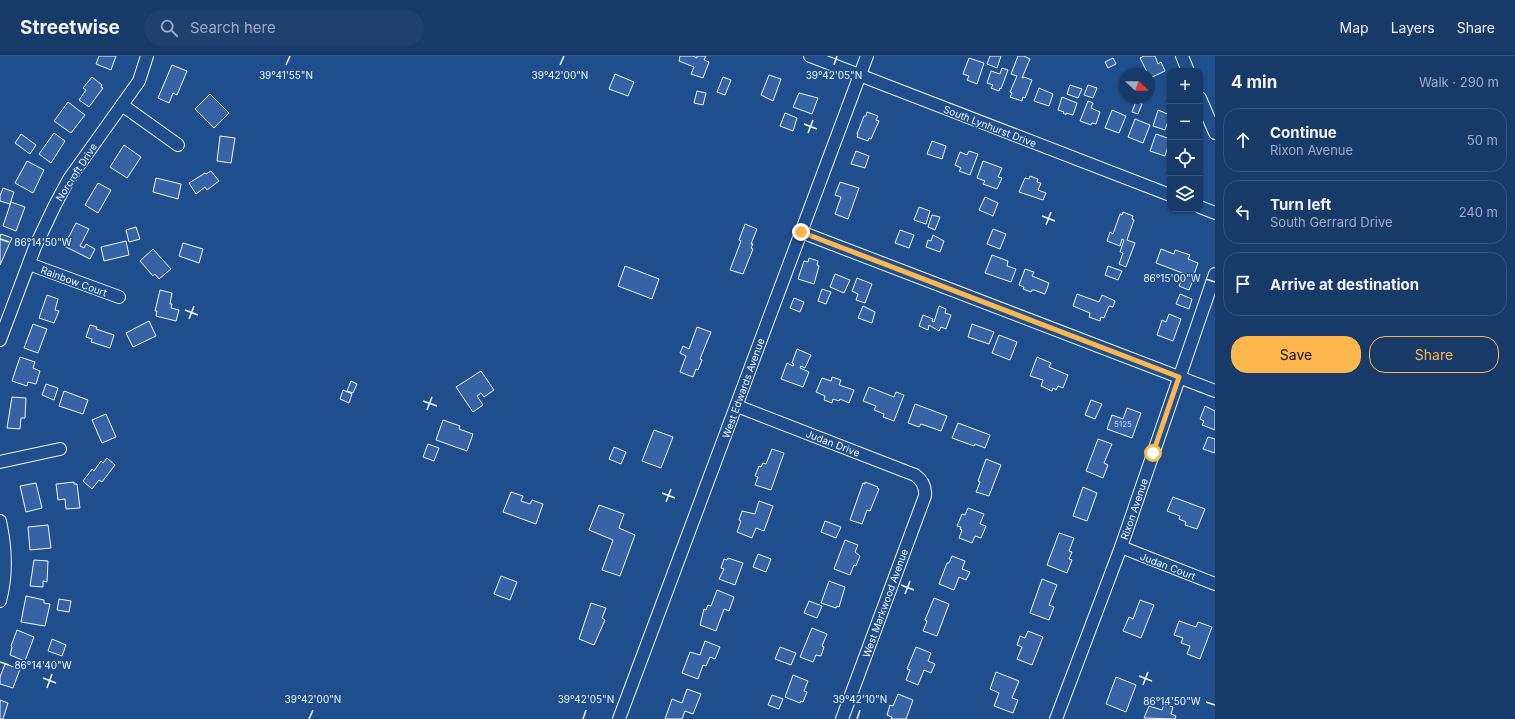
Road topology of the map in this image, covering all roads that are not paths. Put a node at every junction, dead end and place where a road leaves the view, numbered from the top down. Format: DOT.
graph roads {
  1 [pos="147,56"];
  2 [pos="810,56"];
  3 [pos="867,56"];
  4 [pos="1182,56"];
  5 [pos="1187,68"];
  6 [pos="860,75"];
  7 [pos="1203,104"];
  8 [pos="122,105"];
  9 [pos="1215,133"];
  10 [pos="178,145"];
  11 [pos="1167,195"];
  12 [pos="1203,208"];
  13 [pos="1215,213"];
  14 [pos="801,232"];
  15 [pos="29,264"];
  16 [pos="1215,274"];
  17 [pos="119,297"];
  18 [pos="0,340"];
  19 [pos="1179,377"];
  20 [pos="1215,390"];
  21 [pos="737,406"];
  22 [pos="60,449"];
  23 [pos="0,462"];
  24 [pos="924,486"];
  25 [pos="0,521"];
  26 [pos="1121,548"];
  27 [pos="1215,584"];
  28 [pos="0,601"];
  29 [pos="619,719"];
  30 [pos="842,719"];
  31 [pos="1056,719"];
  1 -- 8 [label="street, Norcroft Drive"];
  2 -- 6 [label="street, South Lynhurst Drive"];
  3 -- 6 [label="street, West Edwards Avenue"];
  4 -- 5 [label="street"];
  6 -- 11 [label="street, South Lynhurst Drive"];
  6 -- 14 [label="street, West Edwards Avenue"];
  7 -- 9 [label="street"];
  8 -- 10 [label="street"];
  8 -- 15 [label="street, Norcroft Drive"];
  12 -- 13 [label="street"];
  14 -- 19 [label="street"];
  14 -- 21 [label="street, West Edwards Avenue"];
  15 -- 17 [label="street, Rainbow Court"];
  15 -- 18 [label="street, Norcroft Drive"];
  16 -- 19 [label="street, Rixon Avenue"];
  19 -- 20 [label="street"];
  19 -- 26 [label="street, Rixon Avenue"];
  21 -- 24 [label="street, Judan Drive"];
  21 -- 29 [label="street, West Edwards Avenue"];
  22 -- 23 [label="street"];
  24 -- 30 [label="street, West Markwood Avenue"];
  25 -- 28 [label="street"];
  26 -- 27 [label="street, Judan Court"];
  26 -- 31 [label="street, Rixon Avenue"];
}
